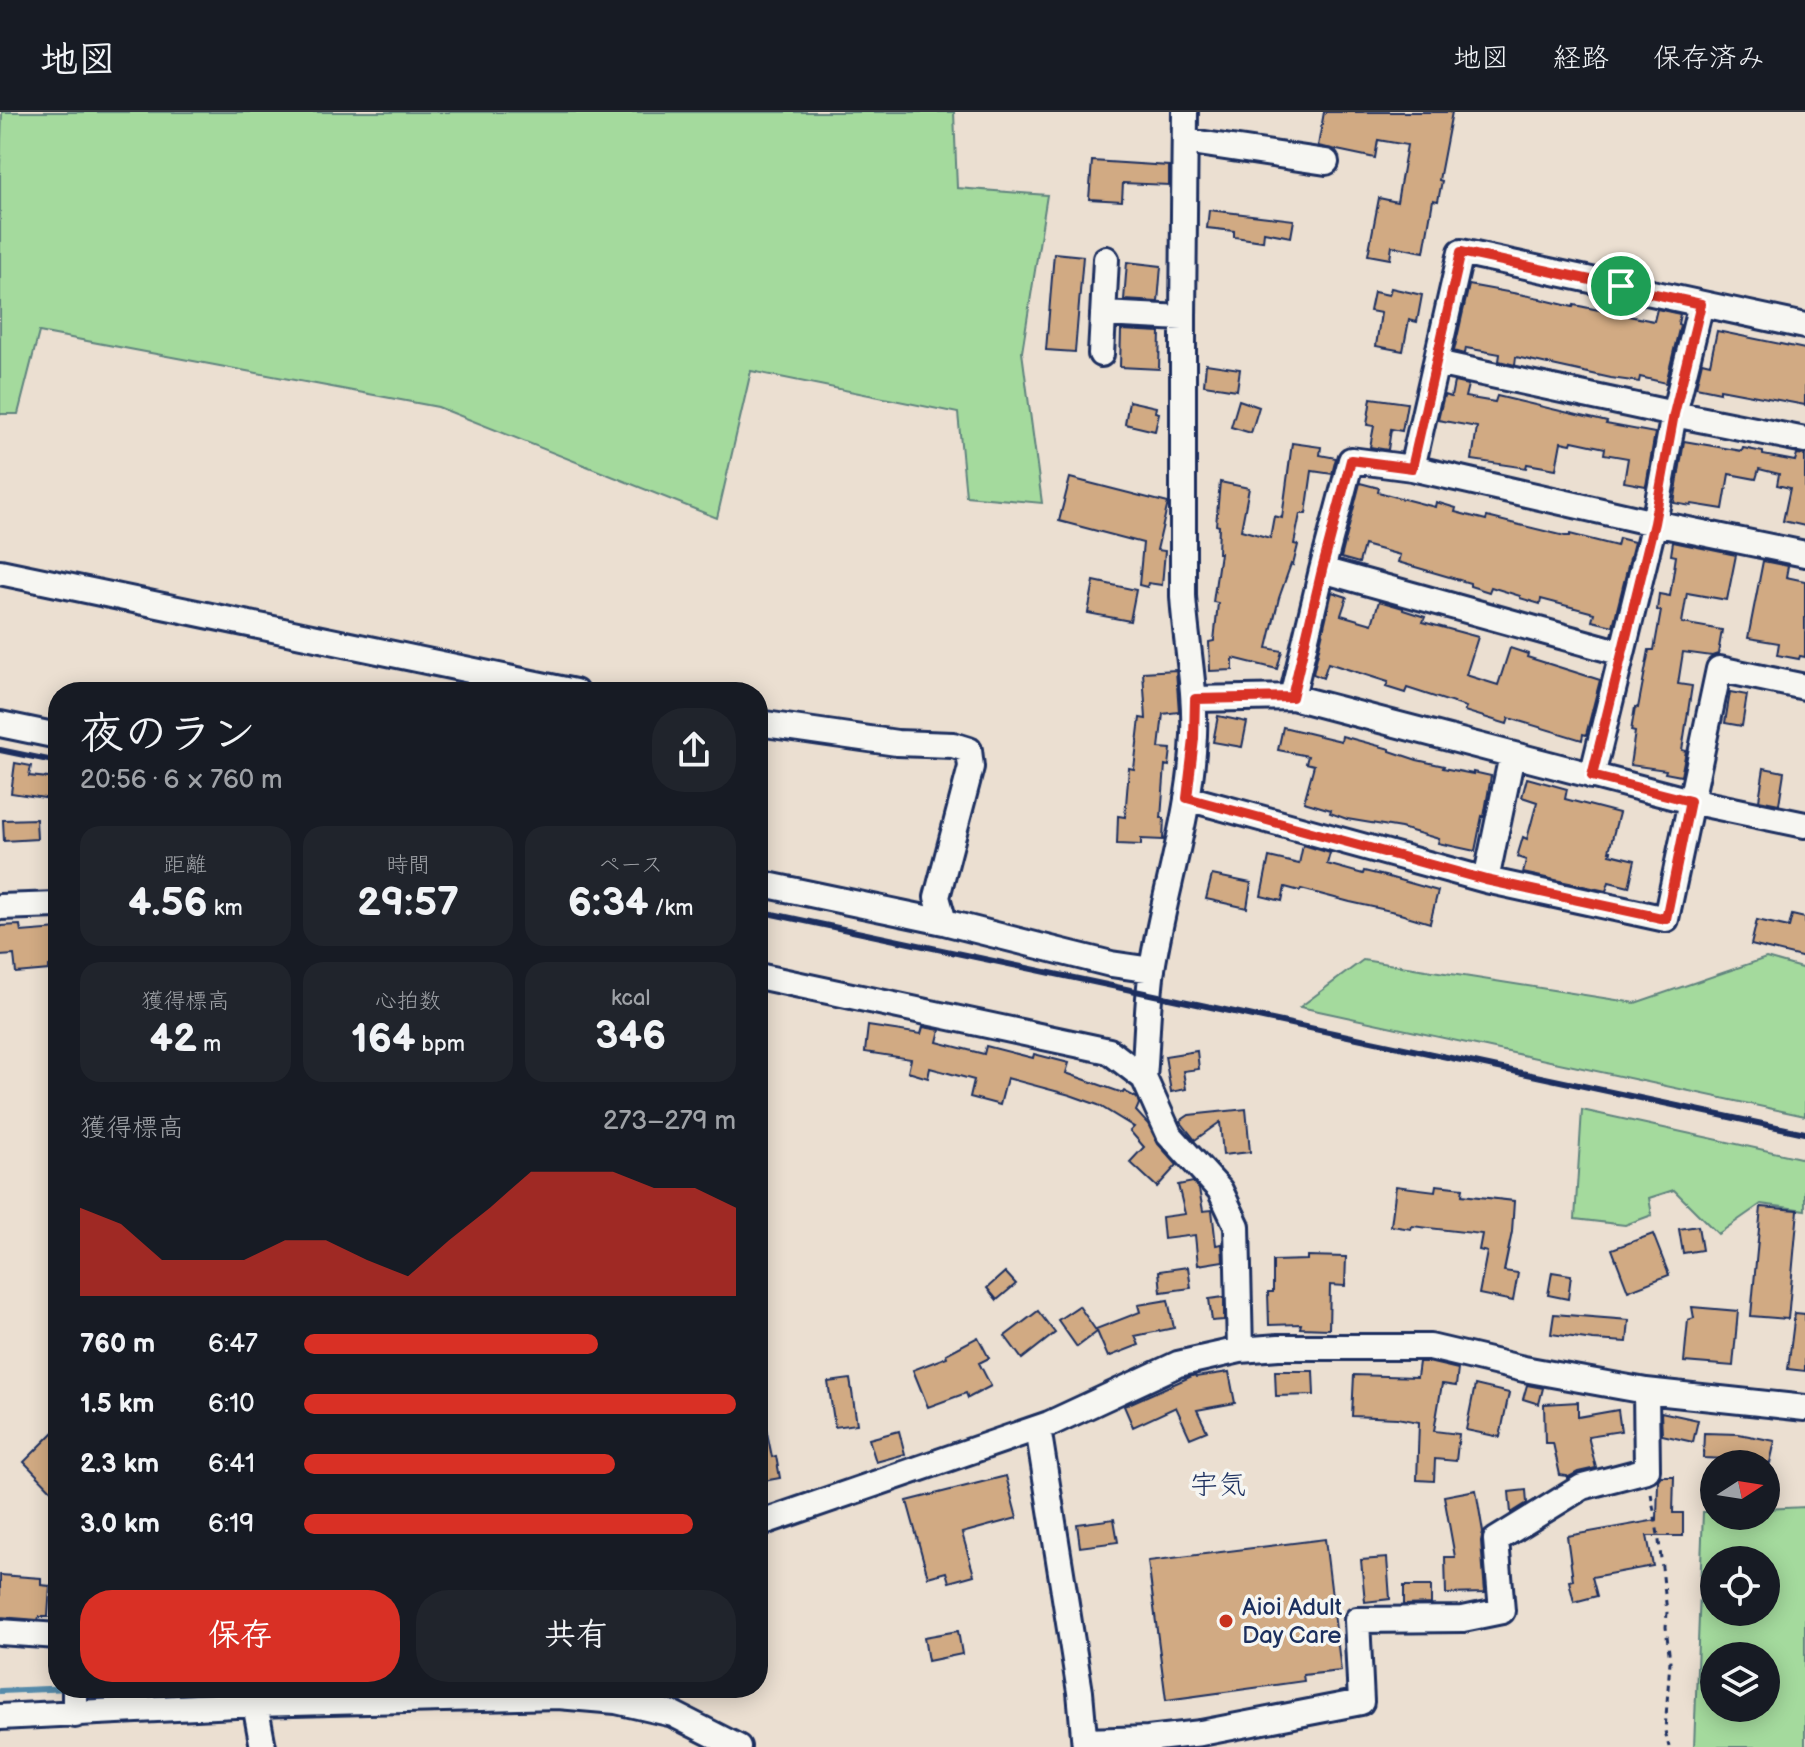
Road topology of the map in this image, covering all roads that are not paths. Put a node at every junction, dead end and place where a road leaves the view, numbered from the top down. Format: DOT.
graph roads {
  1 [pos="1185,112"];
  2 [pos="1185,141"];
  3 [pos="1326,162"];
  4 [pos="1106,259"];
  5 [pos="1701,304"];
  6 [pos="1103,314"];
  7 [pos="1183,318"];
  8 [pos="1805,326"];
  9 [pos="1101,354"];
  10 [pos="1436,363"];
  11 [pos="1674,414"];
  12 [pos="1805,440"];
  13 [pos="1412,468"];
  14 [pos="1654,523"];
  15 [pos="1805,554"];
  16 [pos="1322,570"];
  17 [pos="0,572"];
  18 [pos="1622,653"];
  19 [pos="527,682"];
  20 [pos="1805,687"];
  21 [pos="1292,697"];
  22 [pos="1195,699"];
  23 [pos="0,724"];
  24 [pos="768,724"];
  25 [pos="48,734"];
  26 [pos="1512,755"];
  27 [pos="1592,776"];
  28 [pos="1187,798"];
  29 [pos="1690,801"];
  30 [pos="1805,825"];
  31 [pos="1486,880"];
  32 [pos="768,885"];
  33 [pos="48,905"];
  34 [pos="0,907"];
  35 [pos="944,922"];
  36 [pos="1152,970"];
  37 [pos="768,978"];
  38 [pos="1144,1078"];
  39 [pos="1240,1350"];
  40 [pos="1646,1391"];
  41 [pos="1805,1408"];
  42 [pos="1038,1428"];
  43 [pos="768,1521"];
  44 [pos="0,1632"];
  45 [pos="48,1635"];
  46 [pos="75,1698"];
  47 [pos="368,1698"];
  48 [pos="581,1698"];
  49 [pos="255,1704"];
  50 [pos="75,1715"];
  51 [pos="0,1717"];
  52 [pos="1085,1744"];
  53 [pos="263,1747"];
  54 [pos="738,1747"];
  1 -- 2 [label="street"];
  2 -- 3 [label="street"];
  2 -- 7 [label="street"];
  4 -- 6 [label="street"];
  5 -- 8 [label="street"];
  5 -- 10 [label="street"];
  5 -- 11 [label="street"];
  6 -- 7 [label="street"];
  6 -- 9 [label="street"];
  7 -- 22 [label="street"];
  10 -- 11 [label="street"];
  10 -- 13 [label="street"];
  11 -- 12 [label="street"];
  11 -- 14 [label="street"];
  13 -- 14 [label="street"];
  13 -- 16 [label="street"];
  14 -- 15 [label="street"];
  14 -- 18 [label="street"];
  16 -- 18 [label="street"];
  16 -- 21 [label="street"];
  17 -- 19 [label="street"];
  18 -- 27 [label="street"];
  20 -- 29 [label="street"];
  21 -- 22 [label="street"];
  21 -- 26 [label="street"];
  22 -- 28 [label="street"];
  23 -- 25 [label="street"];
  24 -- 35 [label="street"];
  26 -- 27 [label="street"];
  26 -- 31 [label="street"];
  27 -- 29 [label="street"];
  28 -- 31 [label="street"];
  28 -- 36 [label="street"];
  29 -- 30 [label="street"];
  29 -- 31 [label="street"];
  32 -- 35 [label="street"];
  33 -- 34 [label="street"];
  35 -- 36 [label="street"];
  36 -- 38 [label="street"];
  37 -- 38 [label="street"];
  38 -- 39 [label="street"];
  39 -- 40 [label="street"];
  39 -- 42 [label="street"];
  40 -- 41 [label="street"];
  40 -- 52 [label="street"];
  42 -- 43 [label="street"];
  42 -- 52 [label="street"];
  44 -- 45 [label="street"];
  46 -- 50 [label="street"];
  47 -- 49 [label="street"];
  48 -- 54 [label="street"];
  49 -- 50 [label="street"];
  49 -- 53 [label="street"];
  50 -- 51 [label="street"];
}
